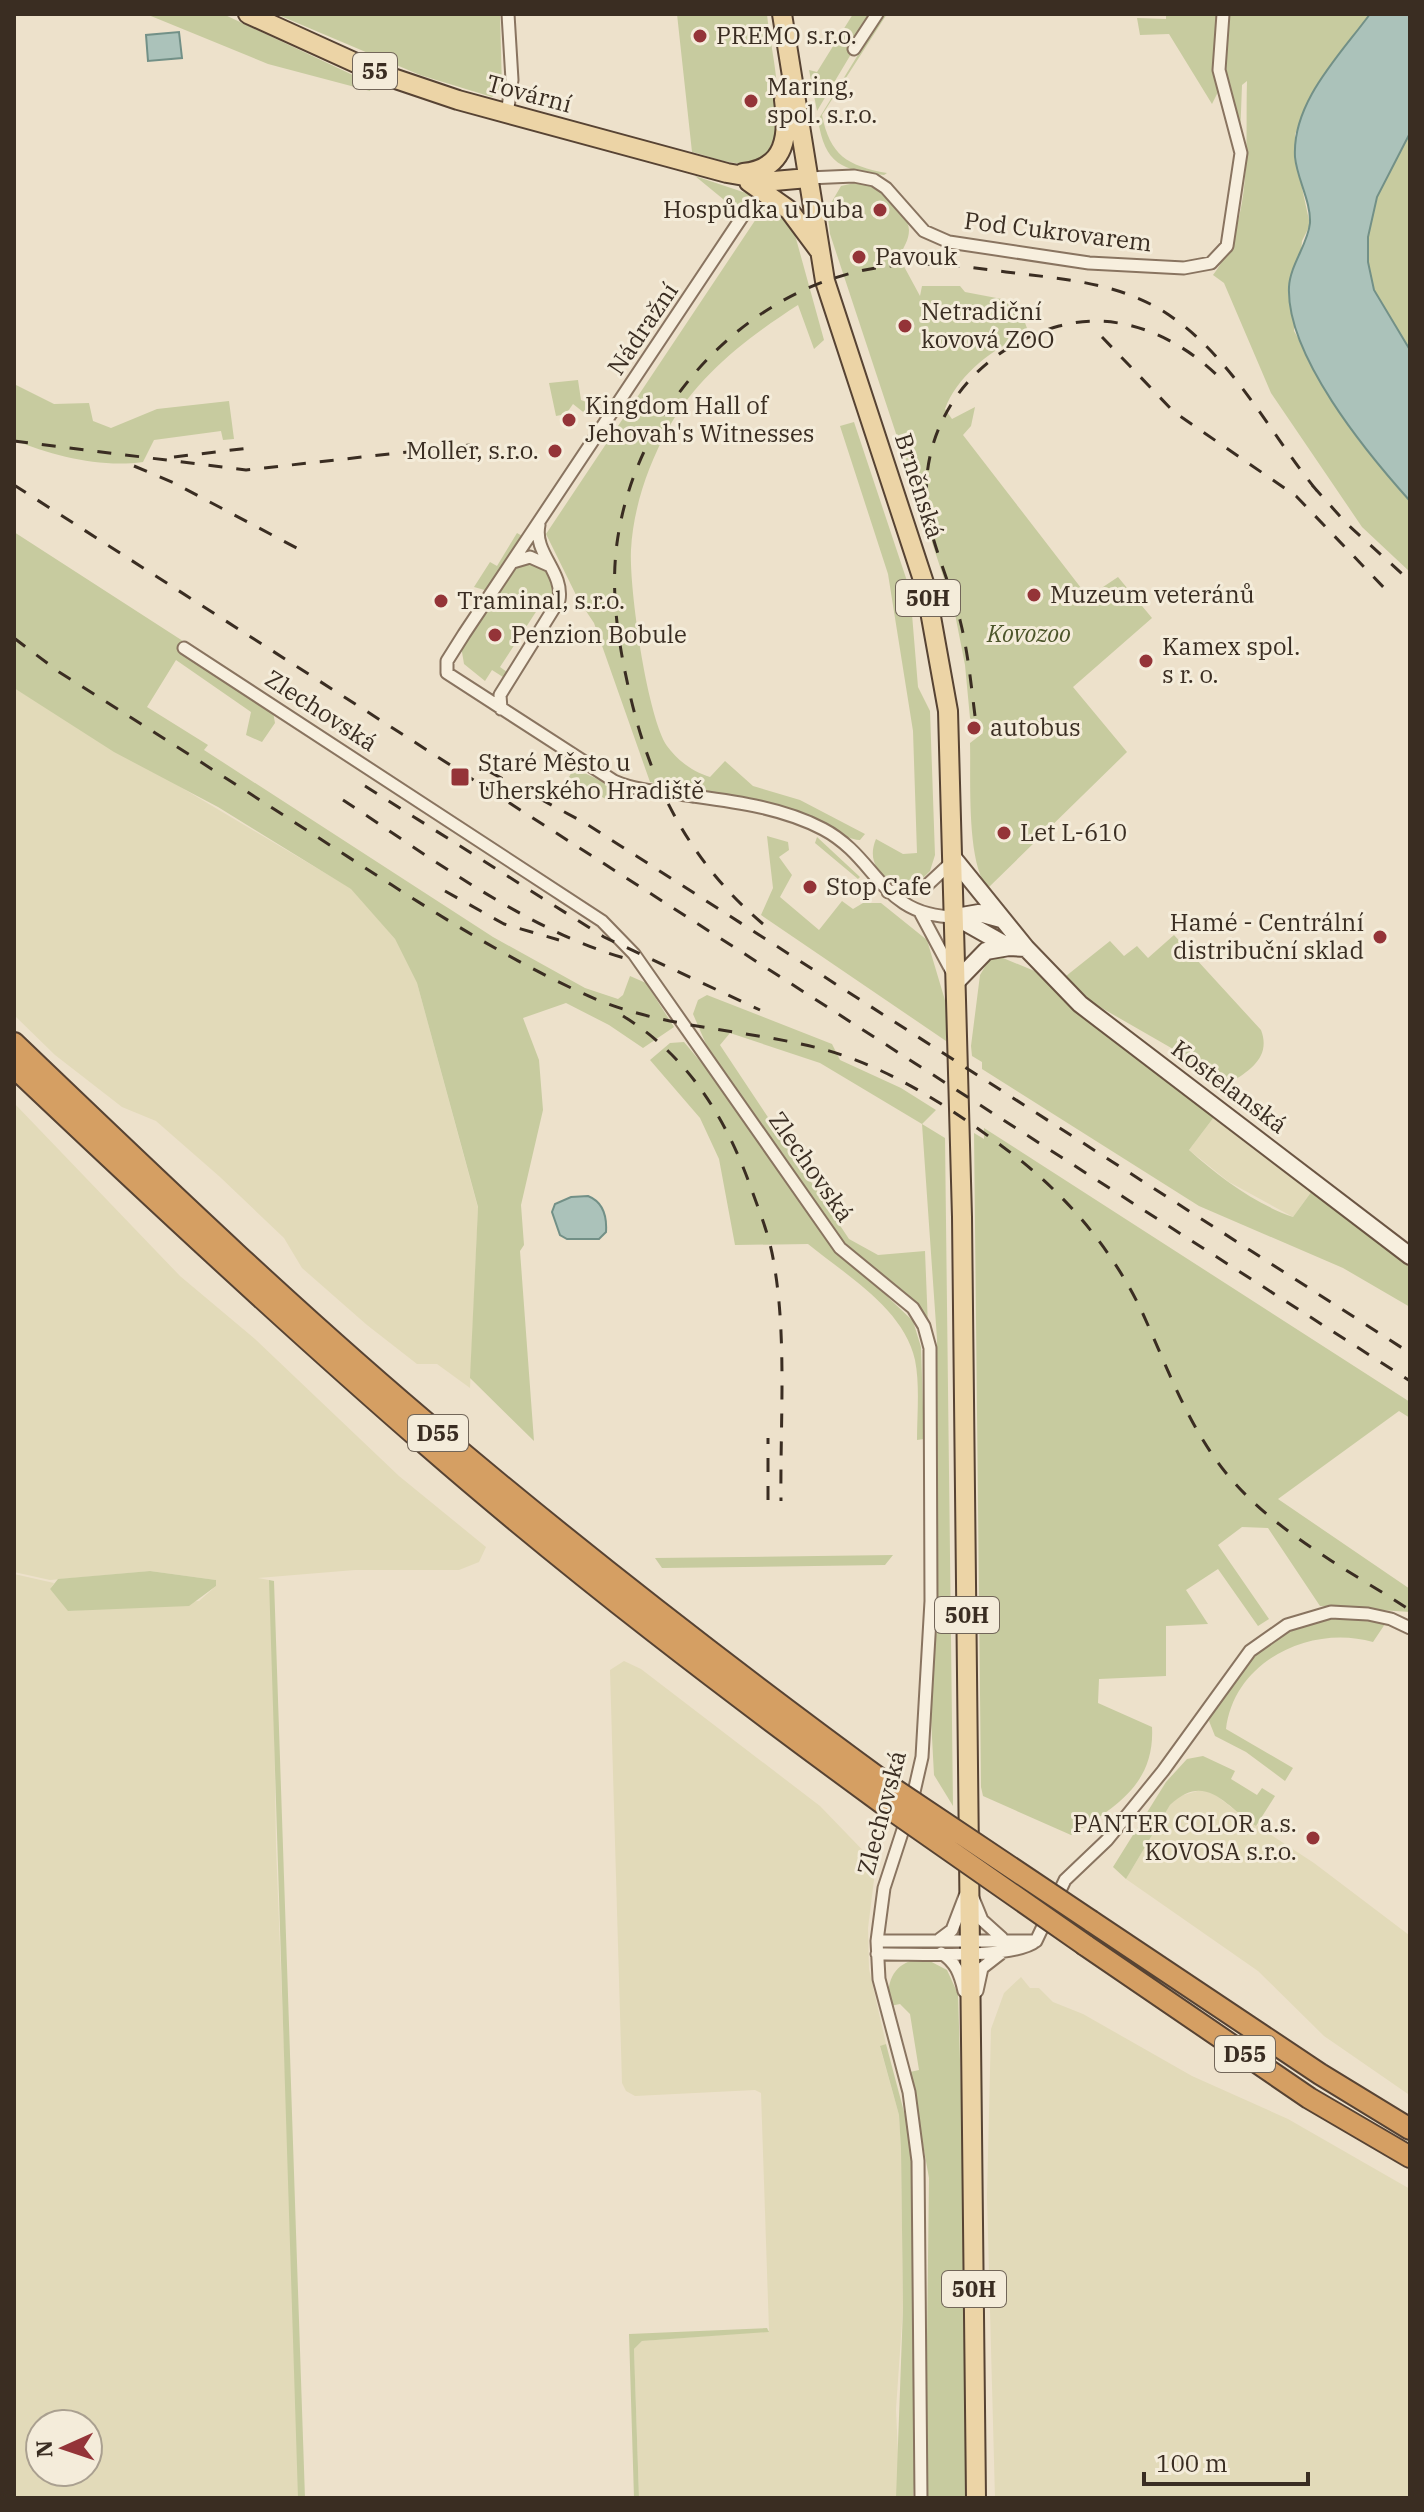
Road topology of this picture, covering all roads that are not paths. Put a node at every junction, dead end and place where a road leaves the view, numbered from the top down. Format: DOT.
graph roads {
  1 [pos="248,14"];
  2 [pos="508,14"];
  3 [pos="780,14"];
  4 [pos="877,14"];
  5 [pos="1223,14"];
  6 [pos="854,49"];
  7 [pos="507,114"];
  8 [pos="727,173"];
  9 [pos="808,178"];
  10 [pos="744,214"];
  11 [pos="819,251"];
  12 [pos="539,523"];
  13 [pos="512,562"];
  14 [pos="551,568"];
  15 [pos="184,648"];
  16 [pos="501,709"];
  17 [pos="954,859"];
  18 [pos="888,892"];
  19 [pos="921,914"];
  20 [pos="956,917"];
  21 [pos="1001,919"];
  22 [pos="1018,948"];
  23 [pos="957,981"];
  24 [pos="14,1043"];
  25 [pos="14,1067"];
  26 [pos="1410,1256"];
  27 [pos="1409,1626"];
  28 [pos="889,1797"];
  29 [pos="968,1880"];
  30 [pos="940,1939"];
  31 [pos="1002,1939"];
  32 [pos="877,1941"];
  33 [pos="1036,1941"];
  34 [pos="969,1946"];
  35 [pos="1003,1952"];
  36 [pos="940,1953"];
  37 [pos="877,1954"];
  38 [pos="971,2039"];
  39 [pos="1410,2129"];
  40 [pos="1410,2157"];
  41 [pos="921,2498"];
  42 [pos="976,2498"];
  1 -- 7 [label="main road, Tovární / 55"];
  2 -- 7 [label="street"];
  3 -- 8 [label="main road, 55"];
  3 -- 9 [label="main road, Brněnská / 55"];
  4 -- 6 [label="street"];
  5 -- 9 [label="street, Pod Cukrovarem"];
  7 -- 8 [label="main road, Tovární / 55"];
  8 -- 9 [label="main road, Tovární / 55"];
  8 -- 11 [label="main road, 55"];
  9 -- 11 [label="main road, Brněnská / 50H"];
  10 -- 12 [label="street, Nádražní"];
  11 -- 17 [label="main road, Brněnská / 50H"];
  12 -- 13 [label="street, Nádražní"];
  12 -- 14 [label="street"];
  13 -- 14 [label="street"];
  13 -- 16 [label="street, Nádražní"];
  14 -- 16 [label="street"];
  15 -- 32 [label="street, Zlechovská"];
  16 -- 18 [label="street, Nádražní"];
  17 -- 18 [label="street"];
  17 -- 20 [label="main road, Brněnská / 50H"];
  17 -- 21 [label="main road, Kostelanská"];
  18 -- 19 [label="street, Nádražní"];
  19 -- 20 [label="street, Nádražní"];
  19 -- 23 [label="street, Nádražní"];
  20 -- 21 [label="main road"];
  20 -- 22 [label="main road, Kostelanská"];
  20 -- 23 [label="main road, Brněnská / 50H"];
  21 -- 22 [label="main road, Kostelanská"];
  22 -- 23 [label="main road"];
  22 -- 26 [label="main road, Kostelanská"];
  23 -- 29 [label="main road, 50H"];
  24 -- 28 [label="highway, D55"];
  25 -- 28 [label="highway, D55"];
  27 -- 33 [label="street"];
  28 -- 39 [label="highway, D55, bridge"];
  28 -- 40 [label="highway, D55, bridge"];
  29 -- 30 [label="street"];
  29 -- 31 [label="street"];
  29 -- 34 [label="main road, 50H"];
  30 -- 32 [label="street"];
  30 -- 34 [label="street"];
  31 -- 33 [label="street"];
  31 -- 34 [label="street"];
  32 -- 37 [label="street, Zlechovská"];
  33 -- 35 [label="street"];
  34 -- 35 [label="street"];
  34 -- 36 [label="street"];
  34 -- 38 [label="main road, 50H"];
  35 -- 38 [label="street"];
  36 -- 37 [label="street"];
  36 -- 38 [label="street"];
  37 -- 41 [label="street, Zlechovská"];
  38 -- 42 [label="main road, 50H"];
}
